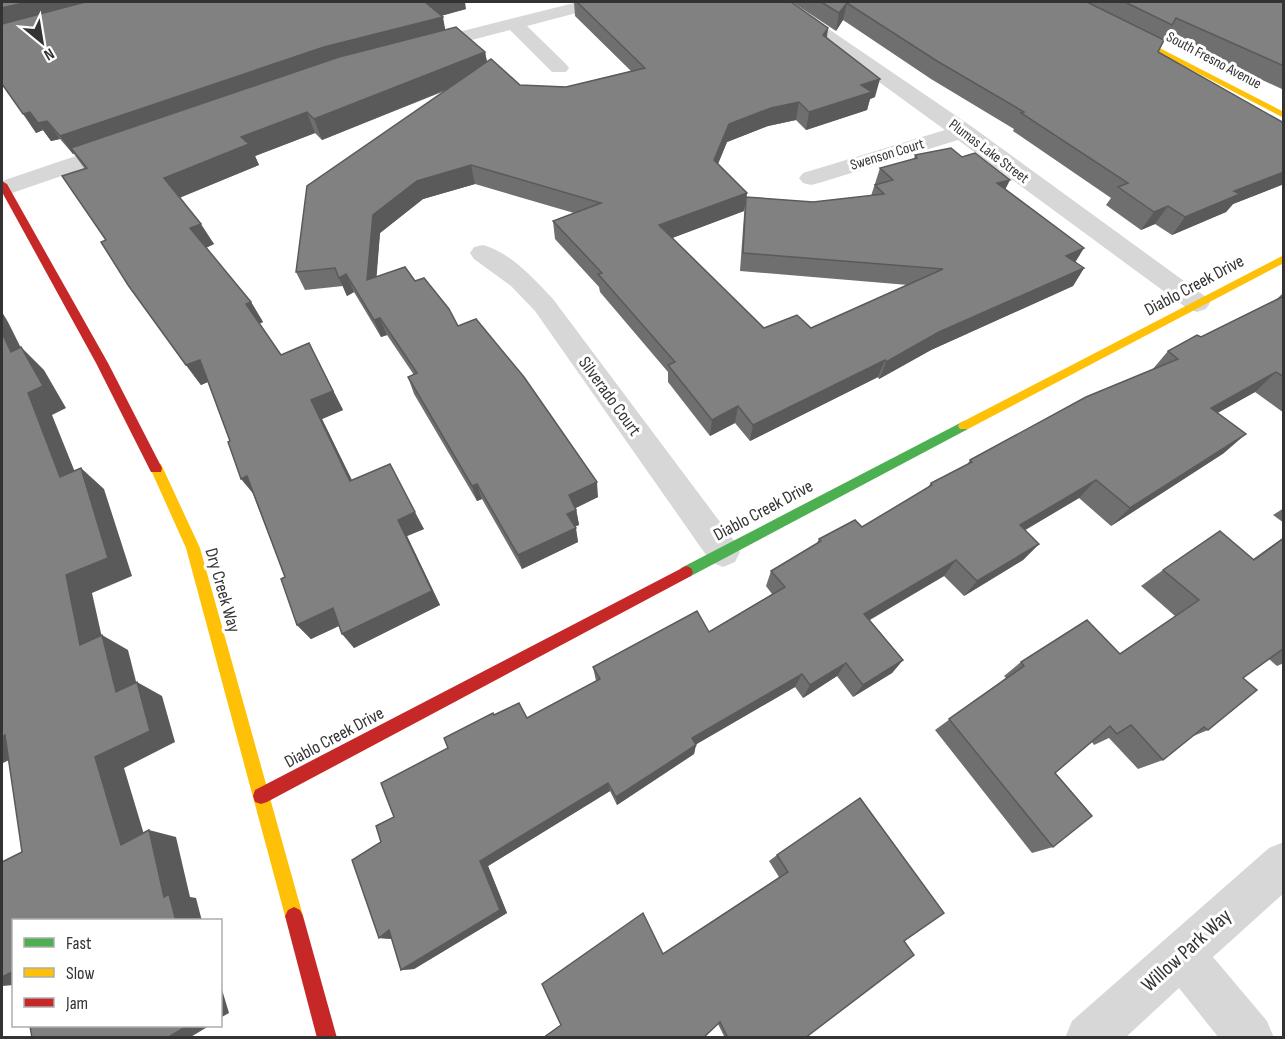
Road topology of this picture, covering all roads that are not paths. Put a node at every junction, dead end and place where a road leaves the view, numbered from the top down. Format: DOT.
graph roads {
  1 [pos="597,2"];
  2 [pos="778,2"];
  3 [pos="1065,2"];
  4 [pos="513,24"];
  5 [pos="405,52"];
  6 [pos="559,68"];
  7 [pos="1284,116"];
  8 [pos="963,131"];
  9 [pos="138,141"];
  10 [pos="811,178"];
  11 [pos="3,186"];
  12 [pos="483,254"];
  13 [pos="1284,258"];
  14 [pos="1197,303"];
  15 [pos="723,552"];
  16 [pos="261,796"];
  17 [pos="1284,863"];
  18 [pos="1181,955"];
  19 [pos="327,1038"];
  20 [pos="1089,1038"];
  21 [pos="1250,1038"];
  1 -- 4 [label="street"];
  2 -- 8 [label="street, Plumas Lake Street"];
  3 -- 7 [label="street, South Fresno Avenue"];
  4 -- 5 [label="street"];
  4 -- 6 [label="street"];
  8 -- 10 [label="street, Swenson Court"];
  8 -- 14 [label="street, Plumas Lake Street"];
  9 -- 11 [label="street"];
  11 -- 16 [label="street, Dry Creek Way"];
  12 -- 15 [label="street, Silverado Court"];
  13 -- 14 [label="street, Diablo Creek Drive"];
  14 -- 15 [label="street, Diablo Creek Drive"];
  15 -- 16 [label="street, Diablo Creek Drive"];
  16 -- 19 [label="street, Dry Creek Way"];
  17 -- 18 [label="street, Willow Park Way"];
  18 -- 20 [label="street, Willow Park Way"];
  18 -- 21 [label="street"];
}
